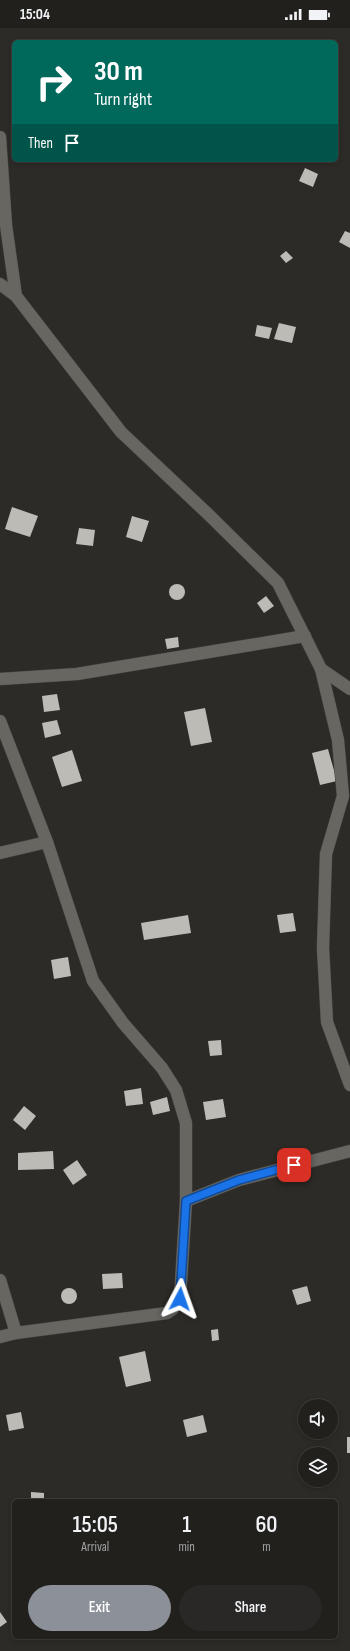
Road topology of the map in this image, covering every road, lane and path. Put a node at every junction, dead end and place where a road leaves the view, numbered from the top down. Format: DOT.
graph roads {
  1 [pos="0,137"];
  2 [pos="0,284"];
  3 [pos="16,296"];
  4 [pos="305,636"];
  5 [pos="321,669"];
  6 [pos="0,679"];
  7 [pos="350,689"];
  8 [pos="0,720"];
  9 [pos="47,842"];
  10 [pos="0,852"];
  11 [pos="350,1085"];
  12 [pos="350,1151"];
  13 [pos="186,1201"];
  14 [pos="0,1280"];
  15 [pos="16,1333"];
  16 [pos="0,1337"];
  1 -- 3 [label="street"];
  2 -- 3 [label="street"];
  3 -- 4 [label="street"];
  4 -- 5 [label="street"];
  4 -- 6 [label="street"];
  5 -- 7 [label="street"];
  5 -- 11 [label="street"];
  8 -- 9 [label="street"];
  9 -- 10 [label="street"];
  9 -- 13 [label="street"];
  12 -- 13 [label="street"];
  13 -- 15 [label="street"];
  14 -- 15 [label="street"];
  15 -- 16 [label="street"];
}
